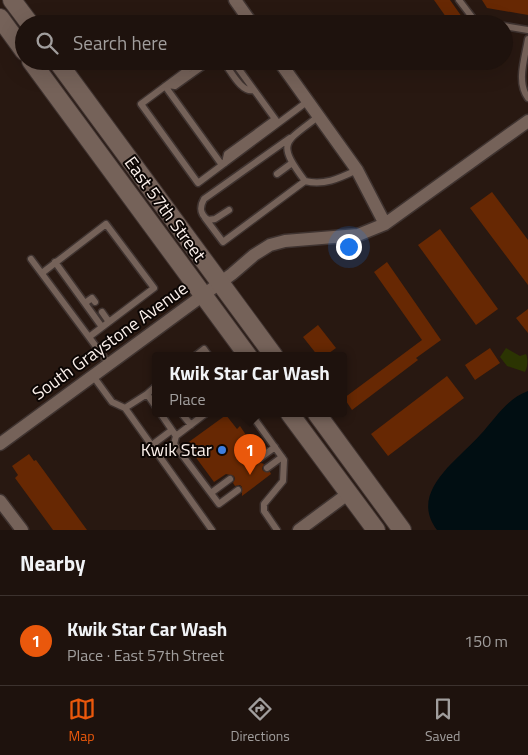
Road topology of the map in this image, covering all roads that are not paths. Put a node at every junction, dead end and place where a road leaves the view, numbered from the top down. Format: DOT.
graph roads {
  1 [pos="12,0"];
  2 [pos="235,0"];
  3 [pos="459,0"];
  4 [pos="23,15"];
  5 [pos="245,15"];
  6 [pos="470,15"];
  7 [pos="0,18"];
  8 [pos="513,28"];
  9 [pos="528,30"];
  10 [pos="15,39"];
  11 [pos="528,39"];
  12 [pos="38,70"];
  13 [pos="64,70"];
  14 [pos="186,70"];
  15 [pos="198,70"];
  16 [pos="230,70"];
  17 [pos="240,70"];
  18 [pos="286,70"];
  19 [pos="166,85"];
  20 [pos="254,90"];
  21 [pos="528,98"];
  22 [pos="308,101"];
  23 [pos="319,116"];
  24 [pos="276,121"];
  25 [pos="528,121"];
  26 [pos="290,138"];
  27 [pos="292,163"];
  28 [pos="224,164"];
  29 [pos="357,170"];
  30 [pos="277,174"];
  31 [pos="305,181"];
  32 [pos="229,210"];
  33 [pos="205,218"];
  34 [pos="385,224"];
  35 [pos="32,259"];
  36 [pos="55,262"];
  37 [pos="42,272"];
  38 [pos="220,283"];
  39 [pos="203,295"];
  40 [pos="95,302"];
  41 [pos="85,303"];
  42 [pos="102,312"];
  43 [pos="109,322"];
  44 [pos="102,327"];
  45 [pos="89,337"];
  46 [pos="245,352"];
  47 [pos="271,352"];
  48 [pos="109,364"];
  49 [pos="93,376"];
  50 [pos="152,390"];
  51 [pos="147,394"];
  52 [pos="152,401"];
  53 [pos="125,408"];
  54 [pos="163,417"];
  55 [pos="184,417"];
  56 [pos="200,417"];
  57 [pos="253,417"];
  58 [pos="292,417"];
  59 [pos="319,417"];
  60 [pos="191,425"];
  61 [pos="174,433"];
  62 [pos="0,444"];
  63 [pos="152,445"];
  64 [pos="275,447"];
  65 [pos="282,457"];
  66 [pos="260,458"];
  67 [pos="267,468"];
  68 [pos="230,479"];
  69 [pos="238,490"];
  70 [pos="211,493"];
  71 [pos="349,493"];
  72 [pos="0,501"];
  73 [pos="22,530"];
  74 [pos="212,530"];
  75 [pos="278,530"];
  76 [pos="298,530"];
  77 [pos="376,530"];
  78 [pos="402,530"];
  1 -- 4 [label="main road"];
  2 -- 5 [label="street"];
  3 -- 6 [label="lane"];
  7 -- 10 [label="main road"];
  8 -- 9 [label="lane"];
  11 -- 21 [label="lane"];
  12 -- 39 [label="main road, East 57th Street"];
  13 -- 38 [label="main road, East 57th Street"];
  14 -- 19 [label="lane"];
  15 -- 19 [label="lane"];
  16 -- 20 [label="lane"];
  17 -- 20 [label="lane"];
  18 -- 22 [label="street"];
  19 -- 28 [label="lane"];
  19 -- 28 [label="lane"];
  20 -- 24 [label="lane"];
  22 -- 23 [label="street"];
  22 -- 24 [label="lane"];
  23 -- 26 [label="lane"];
  23 -- 29 [label="street"];
  24 -- 28 [label="lane"];
  25 -- 34 [label="street, South Graystone Avenue"];
  26 -- 27 [label="lane"];
  26 -- 33 [label="lane"];
  27 -- 30 [label="lane"];
  27 -- 31 [label="lane"];
  29 -- 31 [label="lane"];
  29 -- 34 [label="street"];
  31 -- 33 [label="lane"];
  32 -- 33 [label="lane"];
  34 -- 38 [label="street, South Graystone Avenue"];
  35 -- 37 [label="lane"];
  36 -- 37 [label="lane"];
  36 -- 41 [label="lane"];
  36 -- 43 [label="lane"];
  37 -- 45 [label="lane"];
  38 -- 39 [label="street, South Graystone Avenue"];
  38 -- 47 [label="main road, East 57th Street"];
  39 -- 46 [label="main road, East 57th Street"];
  39 -- 48 [label="street, South Graystone Avenue"];
  40 -- 41 [label="lane"];
  41 -- 44 [label="lane"];
  42 -- 43 [label="lane"];
  43 -- 44 [label="lane"];
  44 -- 45 [label="lane"];
  45 -- 48 [label="lane"];
  48 -- 49 [label="street, South Graystone Avenue"];
  49 -- 53 [label="lane"];
  49 -- 62 [label="street, South Graystone Avenue"];
  50 -- 51 [label="lane"];
  51 -- 52 [label="lane"];
  51 -- 53 [label="lane"];
  53 -- 63 [label="lane"];
  54 -- 61 [label="lane"];
  55 -- 60 [label="lane"];
  56 -- 60 [label="lane"];
  57 -- 64 [label="lane"];
  58 -- 71 [label="main road"];
  59 -- 78 [label="main road"];
  60 -- 61 [label="lane"];
  61 -- 63 [label="lane"];
  61 -- 70 [label="lane"];
  63 -- 74 [label="lane"];
  64 -- 65 [label="lane"];
  64 -- 66 [label="lane"];
  65 -- 67 [label="lane"];
  65 -- 75 [label="lane"];
  68 -- 70 [label="lane"];
  69 -- 70 [label="lane"];
  71 -- 76 [label="street"];
  71 -- 77 [label="main road"];
  72 -- 73 [label="street"];
}
